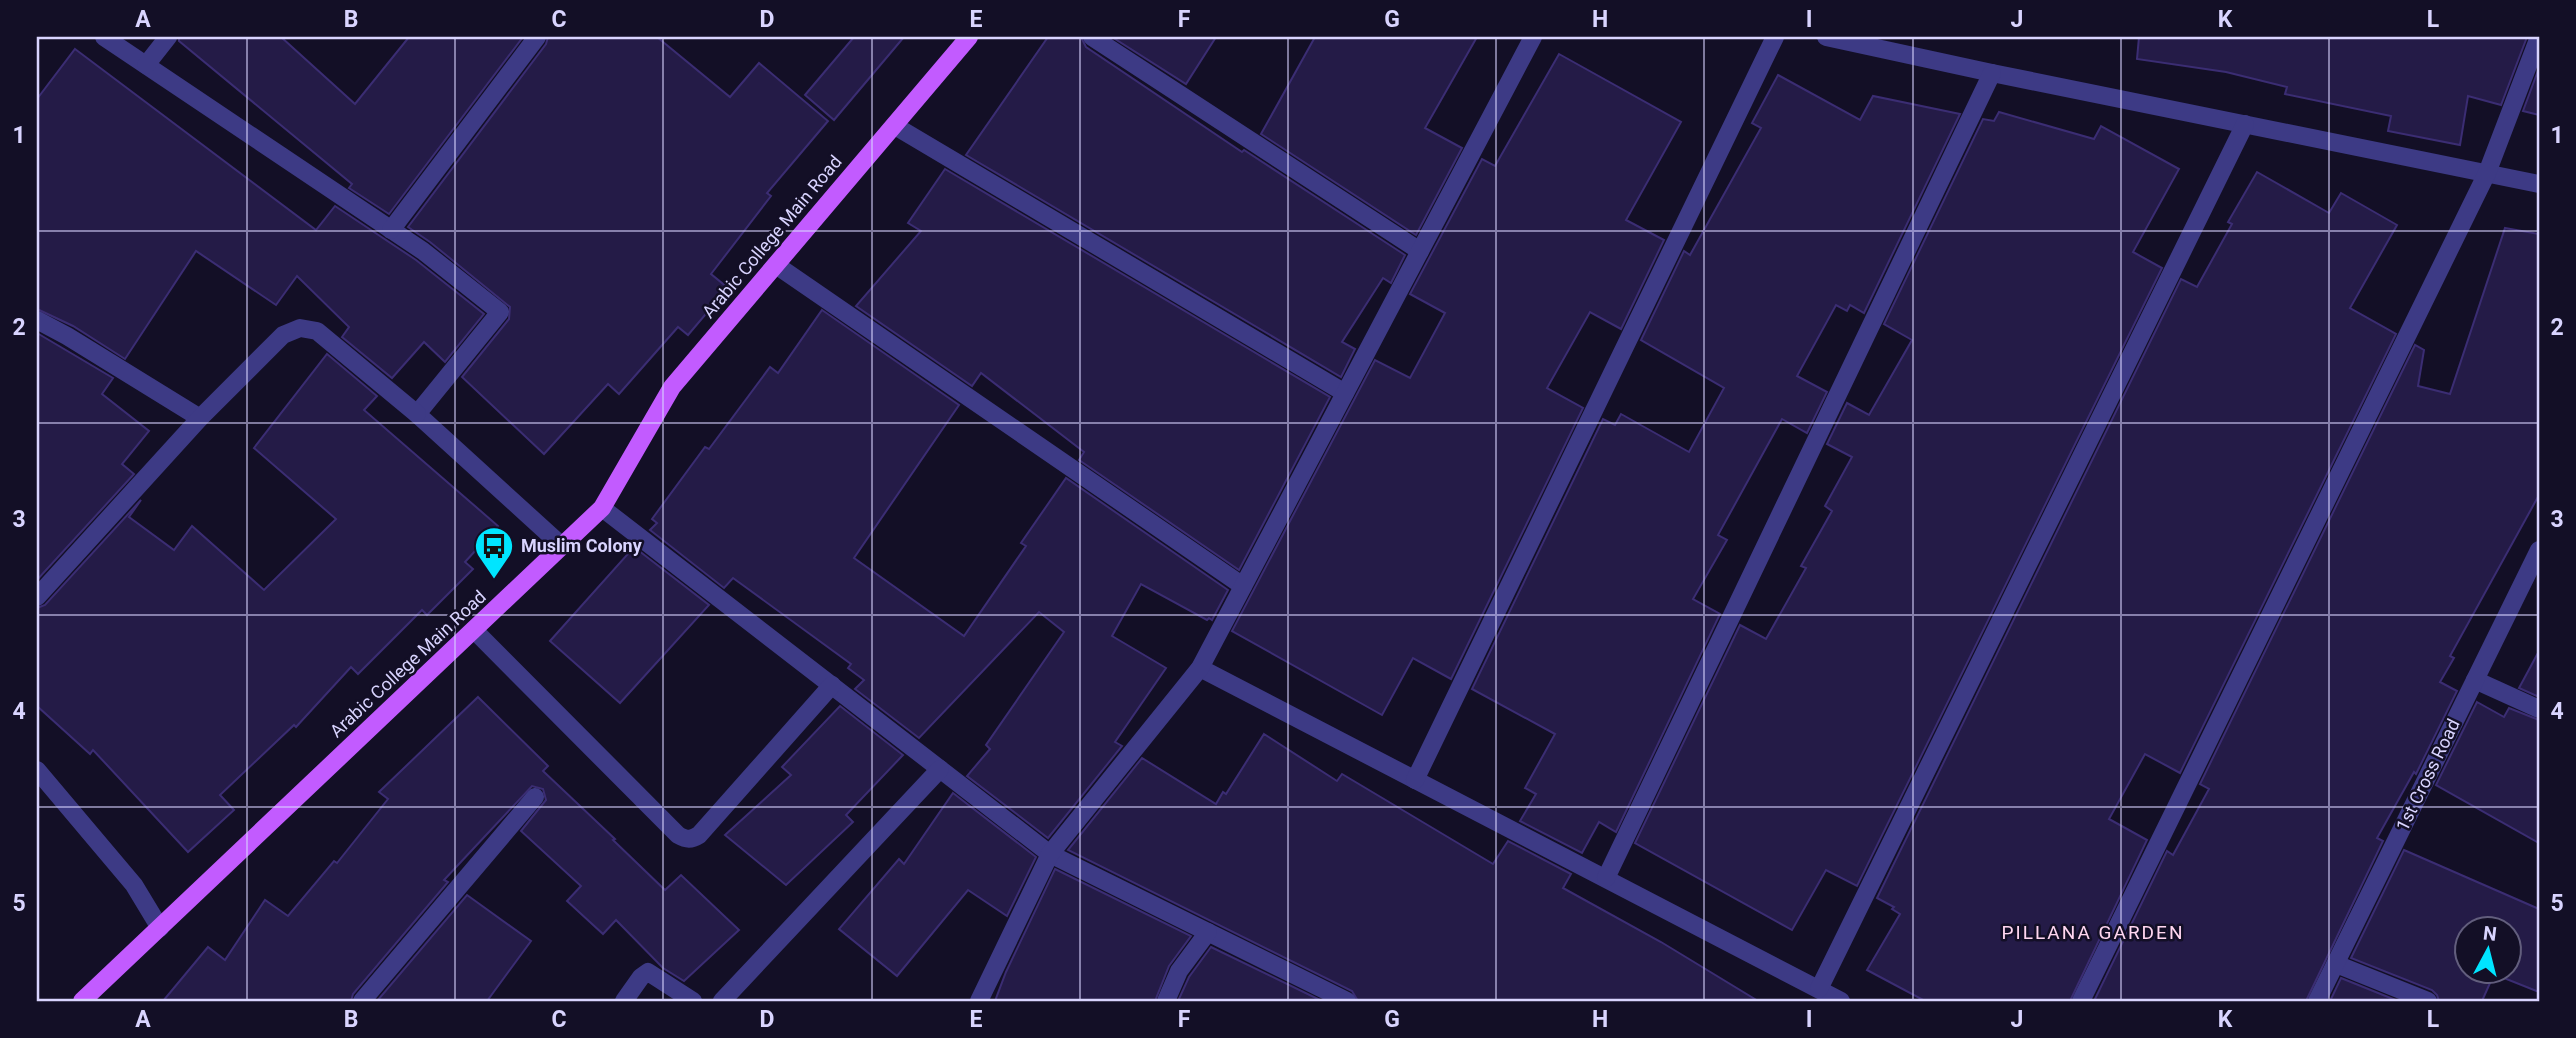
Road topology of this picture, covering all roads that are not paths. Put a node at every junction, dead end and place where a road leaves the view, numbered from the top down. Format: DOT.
graph roads {
  1 [pos="104,37"];
  2 [pos="168,37"];
  3 [pos="537,37"];
  4 [pos="969,37"];
  5 [pos="1092,37"];
  6 [pos="1533,37"];
  7 [pos="1775,37"];
  8 [pos="1826,37"];
  9 [pos="2539,37"];
  10 [pos="146,65"];
  11 [pos="1992,74"];
  12 [pos="2245,124"];
  13 [pos="895,125"];
  14 [pos="2487,173"];
  15 [pos="2539,184"];
  16 [pos="391,230"];
  17 [pos="1420,251"];
  18 [pos="775,265"];
  19 [pos="37,320"];
  20 [pos="1345,393"];
  21 [pos="417,414"];
  22 [pos="200,418"];
  23 [pos="602,508"];
  24 [pos="562,546"];
  25 [pos="2539,550"];
  26 [pos="1243,586"];
  27 [pos="37,597"];
  28 [pos="474,630"];
  29 [pos="1200,668"];
  30 [pos="2475,680"];
  31 [pos="832,685"];
  32 [pos="2539,709"];
  33 [pos="940,769"];
  34 [pos="37,770"];
  35 [pos="1415,780"];
  36 [pos="535,797"];
  37 [pos="1050,854"];
  38 [pos="1606,878"];
  39 [pos="160,928"];
  40 [pos="1208,932"];
  41 [pos="2336,964"];
  42 [pos="1819,989"];
  43 [pos="1324,996"];
  44 [pos="84,1001"];
  45 [pos="362,1001"];
  46 [pos="624,1001"];
  47 [pos="693,1001"];
  48 [pos="722,1001"];
  49 [pos="979,1001"];
  50 [pos="1166,1001"];
  51 [pos="1347,1001"];
  52 [pos="1841,1001"];
  53 [pos="2081,1001"];
  54 [pos="2317,1001"];
  55 [pos="2428,1001"];
  1 -- 10 [label="street"];
  2 -- 10 [label="street"];
  3 -- 16 [label="street"];
  4 -- 13 [label="main road, Arabic College Main Road"];
  5 -- 17 [label="street"];
  6 -- 17 [label="street"];
  7 -- 35 [label="street"];
  8 -- 11 [label="street"];
  9 -- 14 [label="street"];
  10 -- 16 [label="street"];
  11 -- 12 [label="street"];
  11 -- 38 [label="street"];
  12 -- 14 [label="street"];
  12 -- 42 [label="street"];
  13 -- 18 [label="main road, Arabic College Main Road"];
  13 -- 20 [label="street"];
  14 -- 15 [label="street"];
  14 -- 53 [label="street"];
  16 -- 21 [label="street"];
  17 -- 20 [label="street"];
  18 -- 23 [label="main road, Arabic College Main Road"];
  18 -- 26 [label="street"];
  19 -- 22 [label="street"];
  20 -- 26 [label="street"];
  21 -- 22 [label="street"];
  21 -- 24 [label="street"];
  22 -- 27 [label="street"];
  23 -- 24 [label="main road, Arabic College Main Road"];
  23 -- 31 [label="street"];
  24 -- 28 [label="main road, Arabic College Main Road"];
  25 -- 30 [label="street, 1st Cross Road"];
  26 -- 29 [label="street"];
  28 -- 31 [label="street"];
  28 -- 39 [label="main road, Arabic College Main Road"];
  29 -- 35 [label="street"];
  29 -- 37 [label="street"];
  30 -- 32 [label="street"];
  30 -- 41 [label="street, 1st Cross Road"];
  31 -- 33 [label="street"];
  33 -- 37 [label="street"];
  33 -- 48 [label="street"];
  34 -- 39 [label="street"];
  35 -- 38 [label="street"];
  36 -- 45 [label="street"];
  37 -- 40 [label="street"];
  37 -- 49 [label="street"];
  38 -- 42 [label="street"];
  39 -- 44 [label="main road, Arabic College Main Road"];
  40 -- 43 [label="street"];
  40 -- 50 [label="street"];
  41 -- 54 [label="street, 1st Cross Road"];
  41 -- 55 [label="street"];
  42 -- 52 [label="street"];
  43 -- 51 [label="street"];
  46 -- 47 [label="street"];
}
